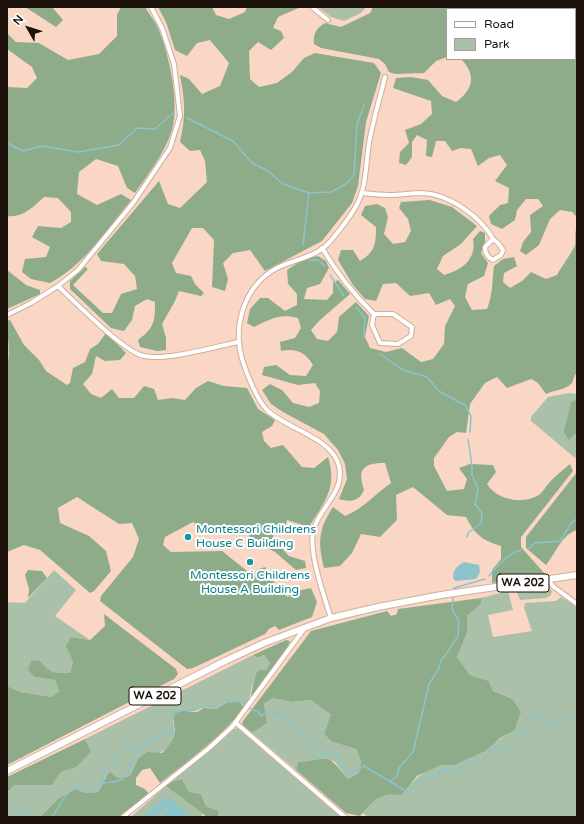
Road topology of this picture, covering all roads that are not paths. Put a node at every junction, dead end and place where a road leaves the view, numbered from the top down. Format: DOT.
graph roads {
  1 [pos="151,7"];
  2 [pos="312,7"];
  3 [pos="328,20"];
  4 [pos="385,77"];
  5 [pos="362,193"];
  6 [pos="493,239"];
  7 [pos="322,248"];
  8 [pos="58,286"];
  9 [pos="374,314"];
  10 [pos="7,315"];
  11 [pos="238,342"];
  12 [pos="577,575"];
  13 [pos="547,580"];
  14 [pos="577,604"];
  15 [pos="331,618"];
  16 [pos="305,627"];
  17 [pos="236,723"];
  18 [pos="7,770"];
  19 [pos="123,817"];
  20 [pos="345,817"];
  1 -- 8 [label="street"];
  2 -- 3 [label="street"];
  4 -- 5 [label="street"];
  5 -- 6 [label="street"];
  5 -- 7 [label="street"];
  6 -- 6 [label="street"];
  7 -- 9 [label="street"];
  7 -- 11 [label="street"];
  8 -- 10 [label="street"];
  8 -- 11 [label="street"];
  9 -- 9 [label="street"];
  11 -- 15 [label="street"];
  12 -- 13 [label="main road, WA 202"];
  13 -- 14 [label="street"];
  13 -- 15 [label="main road, WA 202"];
  15 -- 16 [label="main road, WA 202"];
  16 -- 17 [label="street"];
  16 -- 18 [label="main road, WA 202"];
  17 -- 19 [label="street"];
  17 -- 20 [label="street"];
}
